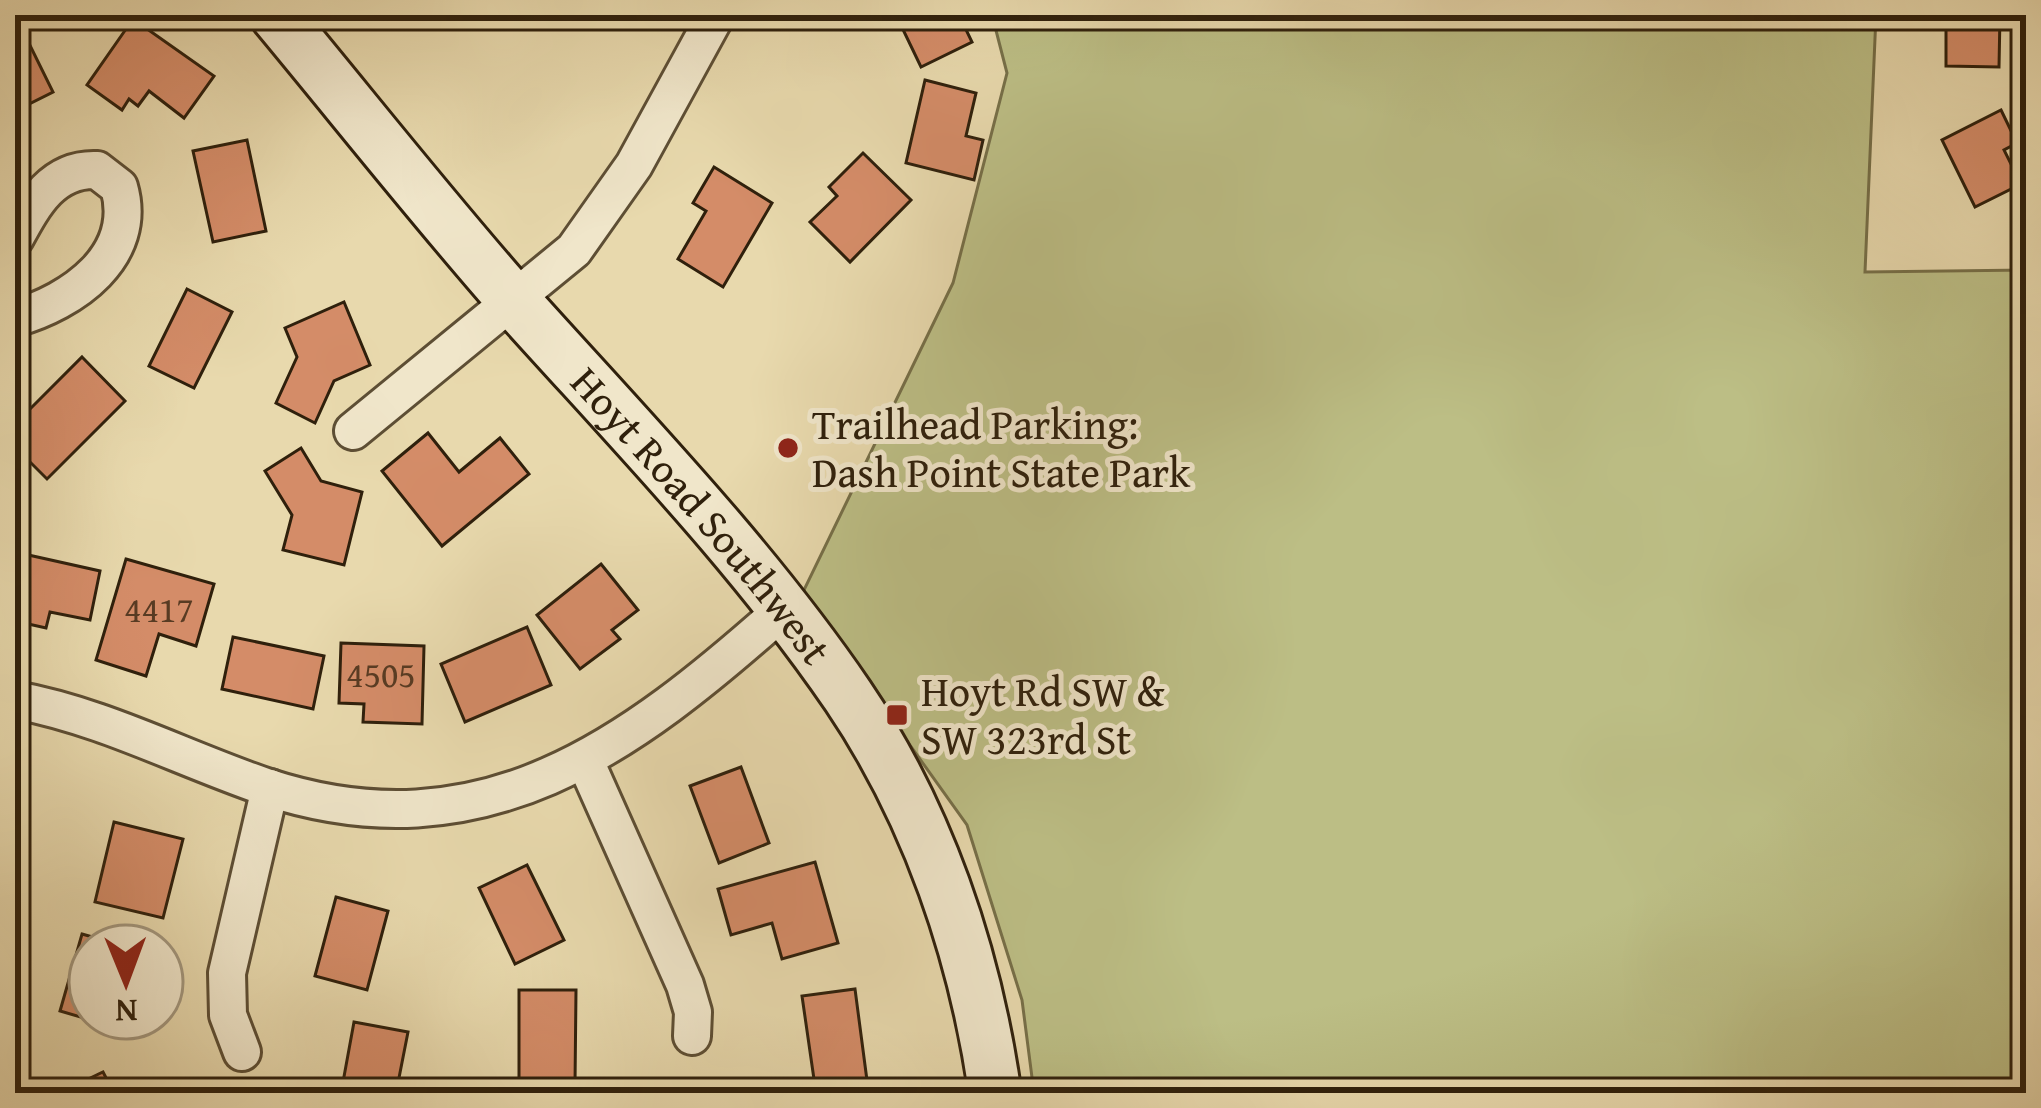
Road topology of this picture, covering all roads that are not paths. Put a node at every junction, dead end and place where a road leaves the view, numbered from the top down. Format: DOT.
graph roads {
  1 [pos="276,15"];
  2 [pos="716,15"];
  3 [pos="15,238"];
  4 [pos="512,298"];
  5 [pos="15,318"];
  6 [pos="352,431"];
  7 [pos="783,610"];
  8 [pos="15,700"];
  9 [pos="586,763"];
  10 [pos="270,788"];
  11 [pos="692,1036"];
  12 [pos="242,1052"];
  13 [pos="994,1093"];
  1 -- 4 [label="main road, Hoyt Road Southwest"];
  2 -- 4 [label="street"];
  3 -- 5 [label="street"];
  4 -- 6 [label="street"];
  4 -- 7 [label="main road, Hoyt Road Southwest"];
  7 -- 9 [label="street"];
  7 -- 13 [label="main road, Hoyt Road Southwest"];
  8 -- 10 [label="street"];
  9 -- 10 [label="street"];
  9 -- 11 [label="street"];
  10 -- 12 [label="street"];
}
